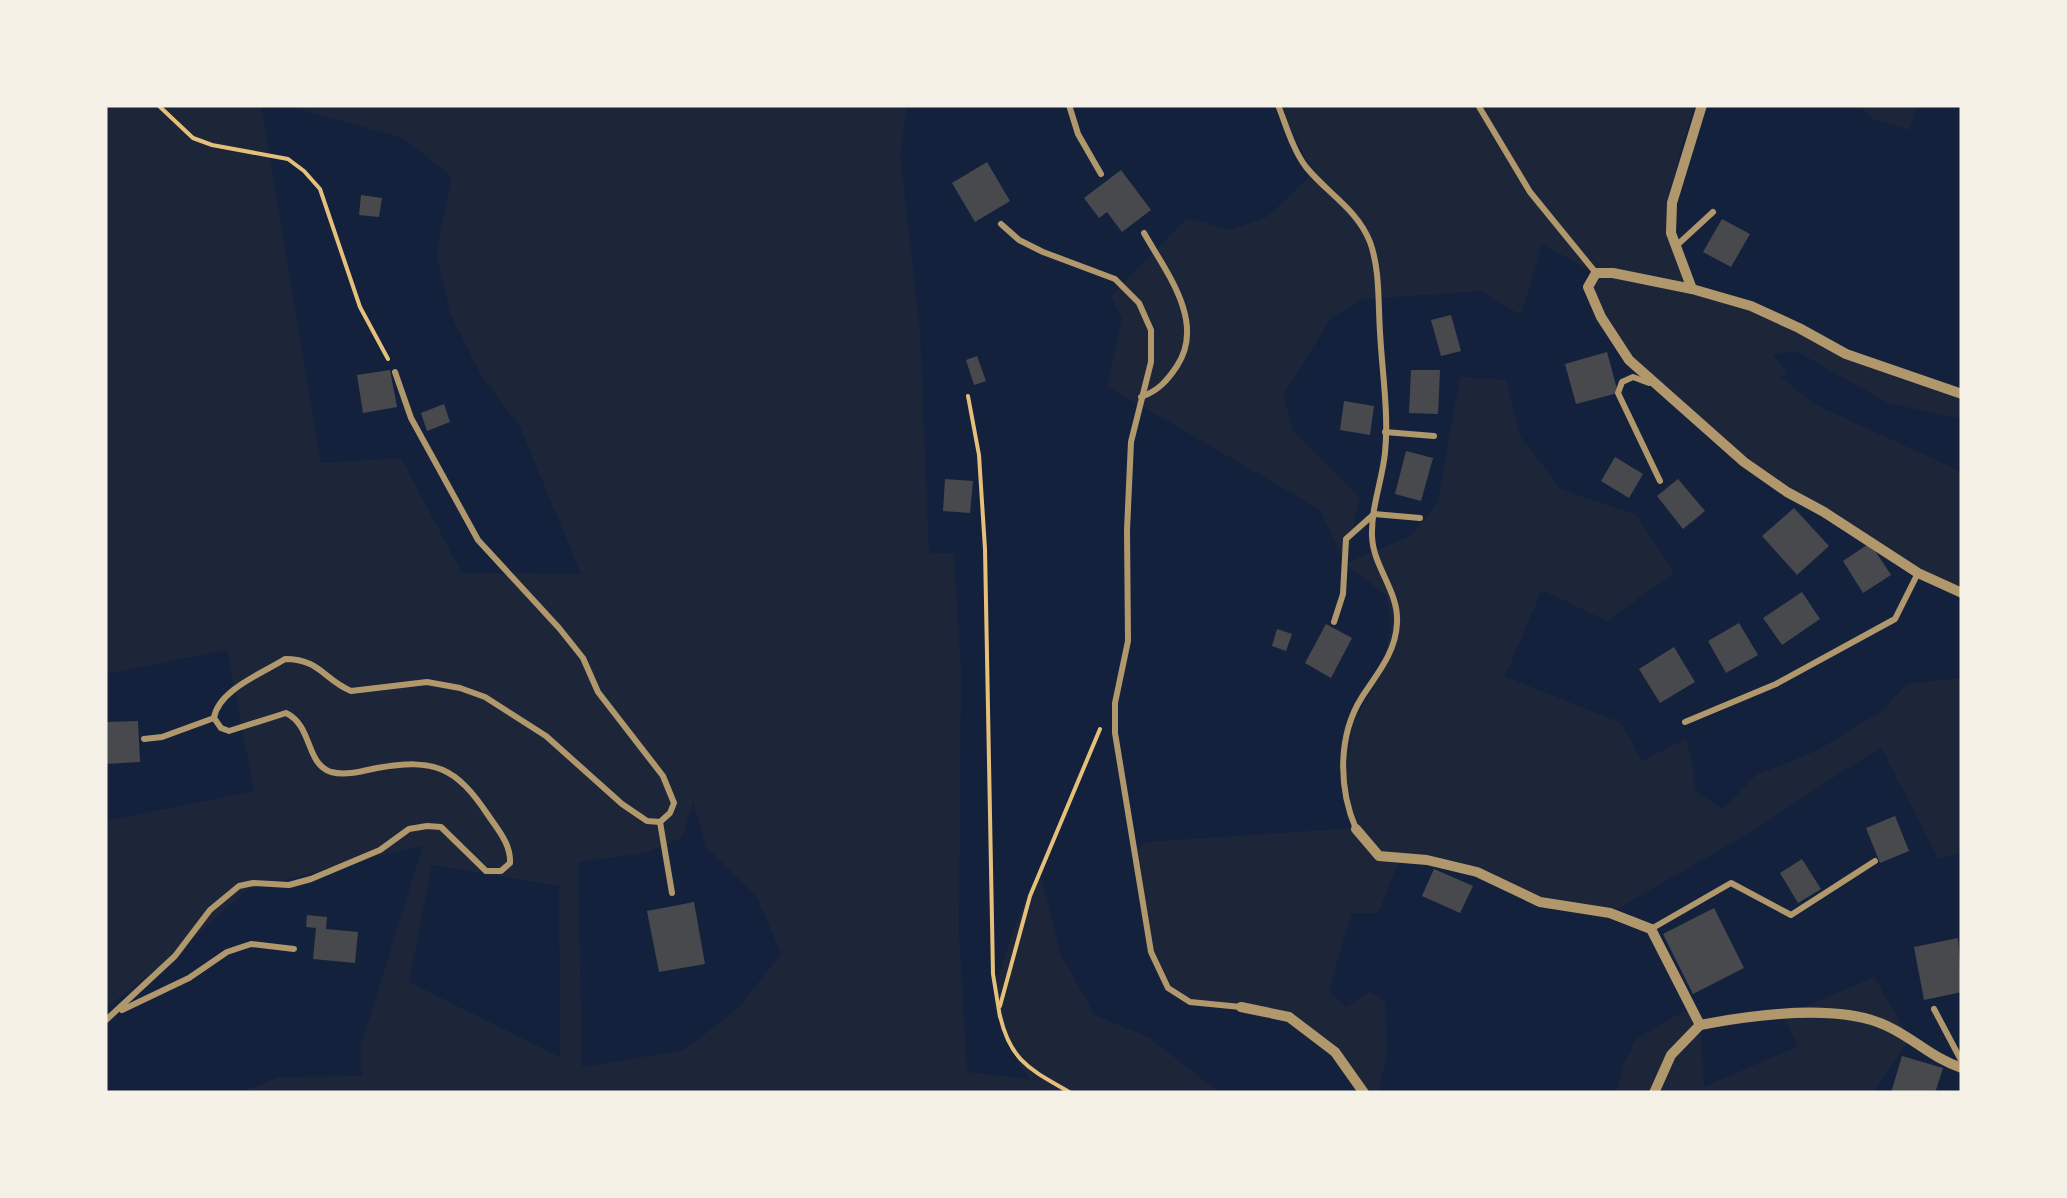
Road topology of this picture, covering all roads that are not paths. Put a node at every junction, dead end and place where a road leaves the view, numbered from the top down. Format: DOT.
graph roads {
  1 [pos="1068,105"];
  2 [pos="1278,105"];
  3 [pos="1478,105"];
  4 [pos="1702,105"];
  5 [pos="1100,174"];
  6 [pos="1714,212"];
  7 [pos="1001,224"];
  8 [pos="1144,234"];
  9 [pos="1675,246"];
  10 [pos="1596,273"];
  11 [pos="1692,289"];
  12 [pos="395,372"];
  13 [pos="1659,389"];
  14 [pos="1962,394"];
  15 [pos="1142,397"];
  16 [pos="1386,432"];
  17 [pos="1434,436"];
  18 [pos="1660,481"];
  19 [pos="1374,514"];
  20 [pos="1420,518"];
  21 [pos="1918,574"];
  22 [pos="1962,592"];
  23 [pos="1334,622"];
  24 [pos="214,718"];
  25 [pos="1685,722"];
  26 [pos="144,739"];
  27 [pos="660,822"];
  28 [pos="1356,828"];
  29 [pos="1875,861"];
  30 [pos="672,893"];
  31 [pos="1652,929"];
  32 [pos="294,948"];
  33 [pos="1241,1007"];
  34 [pos="1934,1010"];
  35 [pos="114,1014"];
  36 [pos="105,1021"];
  37 [pos="1700,1025"];
  38 [pos="1962,1065"];
  39 [pos="1364,1093"];
  40 [pos="1654,1093"];
  1 -- 5 [label="lane"];
  2 -- 16 [label="lane"];
  3 -- 10 [label="lane"];
  4 -- 9 [label="street"];
  6 -- 9 [label="lane"];
  7 -- 15 [label="lane"];
  8 -- 15 [label="lane"];
  9 -- 11 [label="street"];
  10 -- 11 [label="street"];
  10 -- 13 [label="street"];
  11 -- 14 [label="street"];
  12 -- 27 [label="lane"];
  13 -- 18 [label="lane"];
  13 -- 21 [label="street"];
  15 -- 33 [label="lane"];
  16 -- 17 [label="lane"];
  16 -- 19 [label="lane"];
  19 -- 20 [label="lane"];
  19 -- 23 [label="lane"];
  19 -- 28 [label="lane"];
  21 -- 22 [label="street"];
  21 -- 25 [label="lane"];
  24 -- 26 [label="lane"];
  24 -- 27 [label="lane"];
  24 -- 35 [label="lane"];
  27 -- 30 [label="lane"];
  28 -- 31 [label="street"];
  29 -- 31 [label="lane"];
  31 -- 37 [label="street"];
  32 -- 35 [label="lane"];
  33 -- 39 [label="street"];
  34 -- 38 [label="lane"];
  35 -- 36 [label="lane"];
  37 -- 38 [label="street"];
  37 -- 40 [label="street"];
}
